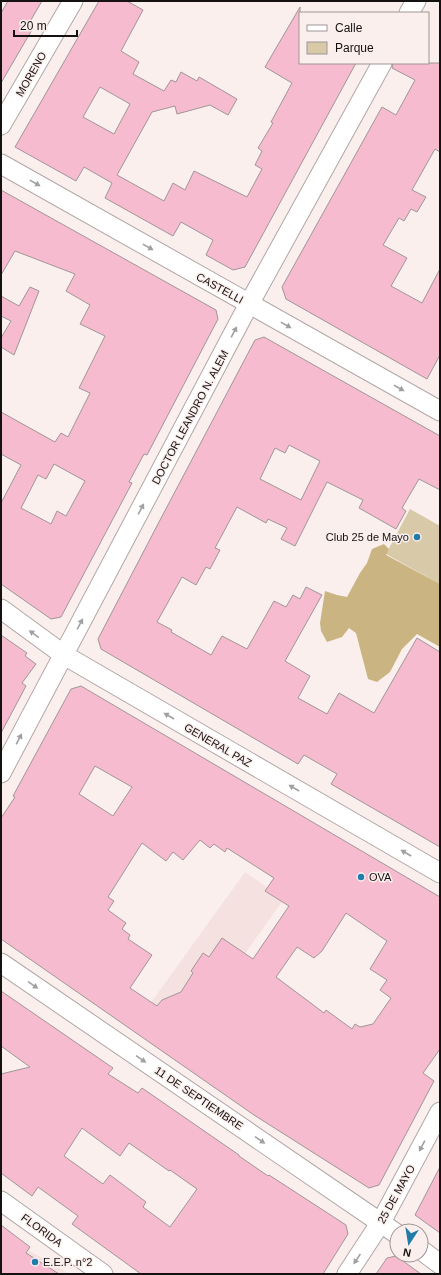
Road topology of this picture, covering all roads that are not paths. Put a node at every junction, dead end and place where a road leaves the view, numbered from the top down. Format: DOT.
graph roads {
  1 [pos="73,1"];
  2 [pos="416,1"];
  3 [pos="410,12"];
  4 [pos="381,64"];
  5 [pos="1,126"];
  6 [pos="1,164"];
  7 [pos="249,304"];
  8 [pos="440,411"];
  9 [pos="1,609"];
  10 [pos="64,655"];
  11 [pos="1,774"];
  12 [pos="440,873"];
  13 [pos="1,964"];
  14 [pos="440,1112"];
  15 [pos="1,1201"];
  16 [pos="381,1222"];
  17 [pos="389,1228"];
  18 [pos="429,1256"];
  19 [pos="440,1264"];
  20 [pos="103,1274"];
  21 [pos="347,1274"];
  1 -- 5 [label="street, MORENO"];
  2 -- 3 [label="street"];
  4 -- 7 [label="street, DOCTOR LEANDRO N. ALEM"];
  6 -- 7 [label="street, CASTELLI, one-way"];
  7 -- 8 [label="street, CASTELLI, one-way"];
  10 -- 7 [label="street, DOCTOR LEANDRO N. ALEM, one-way"];
  10 -- 9 [label="street, GENERAL PAZ, one-way"];
  11 -- 10 [label="street, DOCTOR LEANDRO N. ALEM, one-way"];
  12 -- 10 [label="street, GENERAL PAZ, one-way"];
  13 -- 16 [label="street, 11 DE SEPTIEMBRE, one-way"];
  14 -- 16 [label="street, 25 DE MAYO, one-way"];
  15 -- 20 [label="street, FLORIDA"];
  16 -- 17 [label="street, 11 DE SEPTIEMBRE"];
  16 -- 21 [label="street, 25 DE MAYO, one-way"];
  18 -- 19 [label="street"];
}
